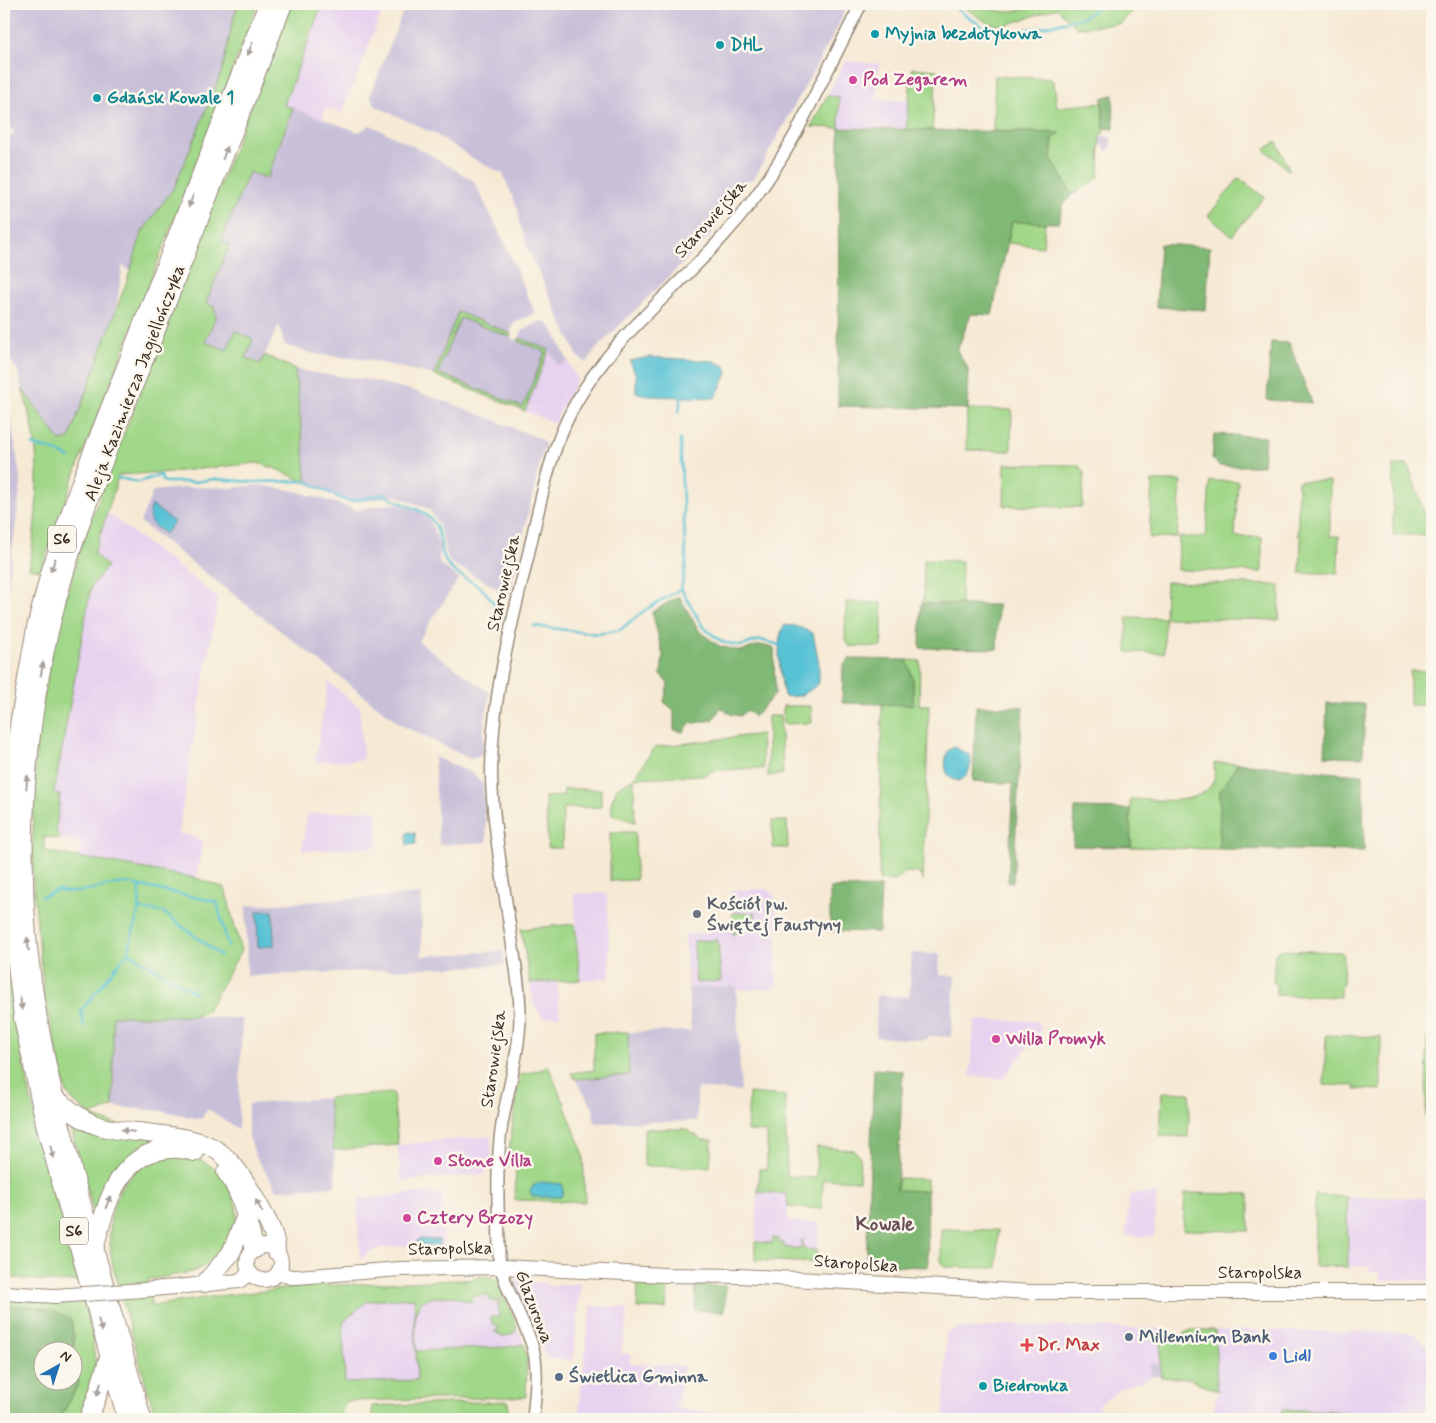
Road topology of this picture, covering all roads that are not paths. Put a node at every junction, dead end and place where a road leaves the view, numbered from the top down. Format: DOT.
graph roads {
  1 [pos="268,4"];
  2 [pos="283,4"];
  3 [pos="860,4"];
  4 [pos="52,1096"];
  5 [pos="246,1218"];
  6 [pos="94,1249"];
  7 [pos="255,1249"];
  8 [pos="276,1250"];
  9 [pos="500,1267"];
  10 [pos="279,1272"];
  11 [pos="250,1273"];
  12 [pos="205,1283"];
  13 [pos="1432,1292"];
  14 [pos="4,1293"];
  15 [pos="109,1357"];
  16 [pos="88,1419"];
  17 [pos="127,1419"];
  18 [pos="142,1419"];
  19 [pos="533,1419"];
  1 -- 15 [label="highway, Aleja Kazimierza Jagiellończyka / S6, one-way"];
  4 -- 2 [label="highway, Aleja Kazimierza Jagiellończyka / S6, one-way"];
  3 -- 9 [label="street, Starowiejska"];
  4 -- 6 [label="highway, Aleja Kazimierza Jagiellończyka / S6"];
  8 -- 4 [label="highway, one-way"];
  6 -- 5 [label="highway, one-way"];
  5 -- 7 [label="highway"];
  5 -- 12 [label="highway"];
  6 -- 18 [label="highway, Aleja Kazimierza Jagiellończyka / S6"];
  7 -- 8 [label="main road"];
  7 -- 11 [label="main road"];
  8 -- 10 [label="main road"];
  9 -- 10 [label="main road, Staropolska"];
  9 -- 13 [label="main road, Staropolska"];
  9 -- 19 [label="street, Glazurowa"];
  10 -- 11 [label="main road, Staropolska"];
  11 -- 12 [label="main road"];
  12 -- 14 [label="main road, bridge"];
  15 -- 16 [label="highway, one-way"];
  15 -- 17 [label="highway, Aleja Kazimierza Jagiellończyka / S6"];
}
